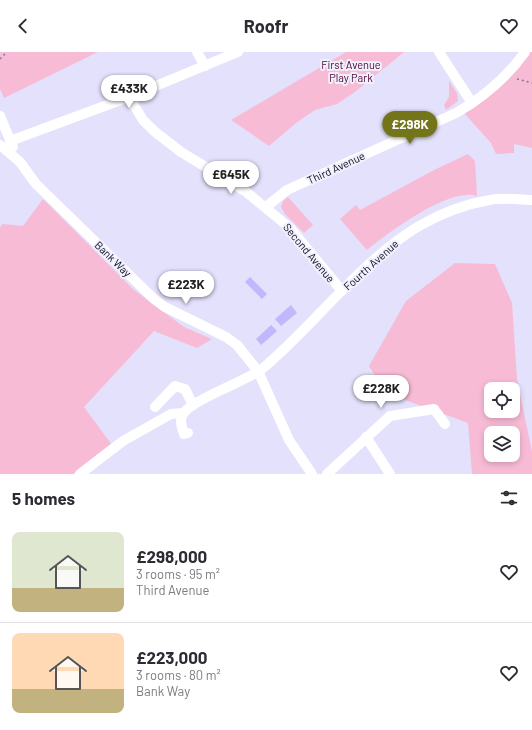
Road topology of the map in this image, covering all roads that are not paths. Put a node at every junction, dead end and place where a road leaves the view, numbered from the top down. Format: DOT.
graph roads {
  1 [pos="197,52"];
  2 [pos="238,52"];
  3 [pos="525,52"];
  4 [pos="441,53"];
  5 [pos="205,66"];
  6 [pos="129,97"];
  7 [pos="472,103"];
  8 [pos="0,116"];
  9 [pos="10,141"];
  10 [pos="0,145"];
  11 [pos="20,162"];
  12 [pos="532,200"];
  13 [pos="266,207"];
  14 [pos="342,292"];
  15 [pos="258,371"];
  16 [pos="194,405"];
  17 [pos="155,407"];
  18 [pos="183,413"];
  19 [pos="445,424"];
  20 [pos="188,433"];
  21 [pos="366,437"];
  22 [pos="80,474"];
  23 [pos="312,474"];
  24 [pos="327,474"];
  25 [pos="390,474"];
  1 -- 5 [label="street"];
  2 -- 5 [label="street"];
  3 -- 7 [label="street, Third Avenue"];
  4 -- 7 [label="street"];
  5 -- 6 [label="street"];
  6 -- 9 [label="street"];
  6 -- 13 [label="street, Second Avenue"];
  7 -- 13 [label="street, Third Avenue"];
  8 -- 9 [label="street"];
  9 -- 11 [label="street"];
  10 -- 11 [label="street"];
  11 -- 15 [label="street, Bank Way"];
  12 -- 14 [label="street, Fourth Avenue"];
  13 -- 14 [label="street, Second Avenue"];
  14 -- 15 [label="street, Fourth Avenue"];
  15 -- 16 [label="street, Fourth Avenue"];
  15 -- 23 [label="street, Bank Way"];
  16 -- 17 [label="street"];
  16 -- 18 [label="street, Fourth Avenue"];
  18 -- 20 [label="street"];
  18 -- 22 [label="street"];
  19 -- 21 [label="street"];
  21 -- 24 [label="street"];
  21 -- 25 [label="street"];
}
